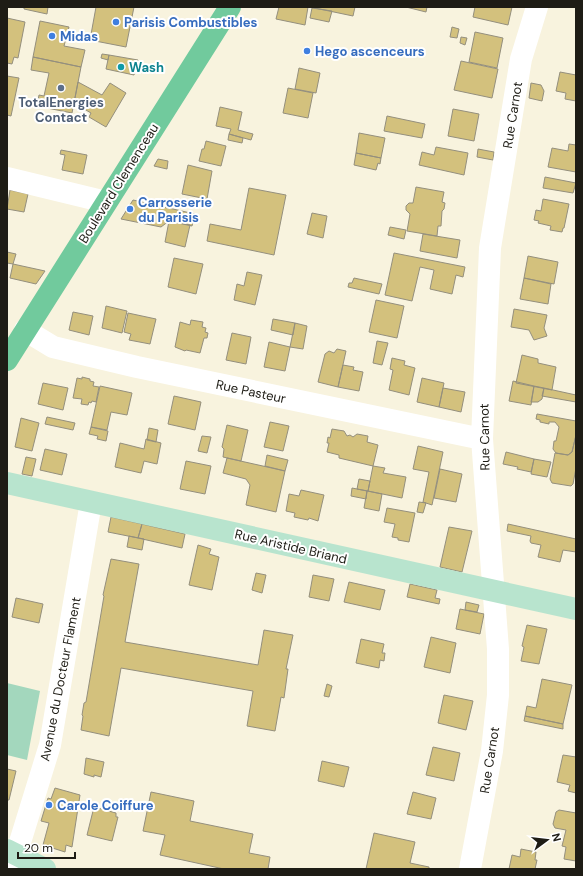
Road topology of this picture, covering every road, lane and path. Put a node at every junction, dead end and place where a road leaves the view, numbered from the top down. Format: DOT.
graph roads {
  1 [pos="230,7"];
  2 [pos="537,7"];
  3 [pos="7,178"];
  4 [pos="106,202"];
  5 [pos="25,330"];
  6 [pos="7,360"];
  7 [pos="482,439"];
  8 [pos="7,483"];
  9 [pos="91,502"];
  10 [pos="494,591"];
  11 [pos="576,609"];
  12 [pos="11,858"];
  13 [pos="46,869"];
  14 [pos="470,869"];
  1 -- 4 [label="main road, Boulevard Clemenceau"];
  2 -- 7 [label="street, Rue Carnot"];
  3 -- 4 [label="street"];
  4 -- 5 [label="main road, Boulevard Clemenceau"];
  5 -- 6 [label="main road, Boulevard Clemenceau"];
  5 -- 7 [label="street, Rue Pasteur"];
  7 -- 10 [label="street, Rue Carnot"];
  8 -- 9 [label="street, Rue Aristide Briand"];
  9 -- 10 [label="street, Rue Aristide Briand"];
  9 -- 12 [label="street, Avenue du Docteur Flament"];
  10 -- 11 [label="street, Rue Aristide Briand"];
  10 -- 14 [label="street, Rue Carnot"];
  12 -- 13 [label="street"];
}
